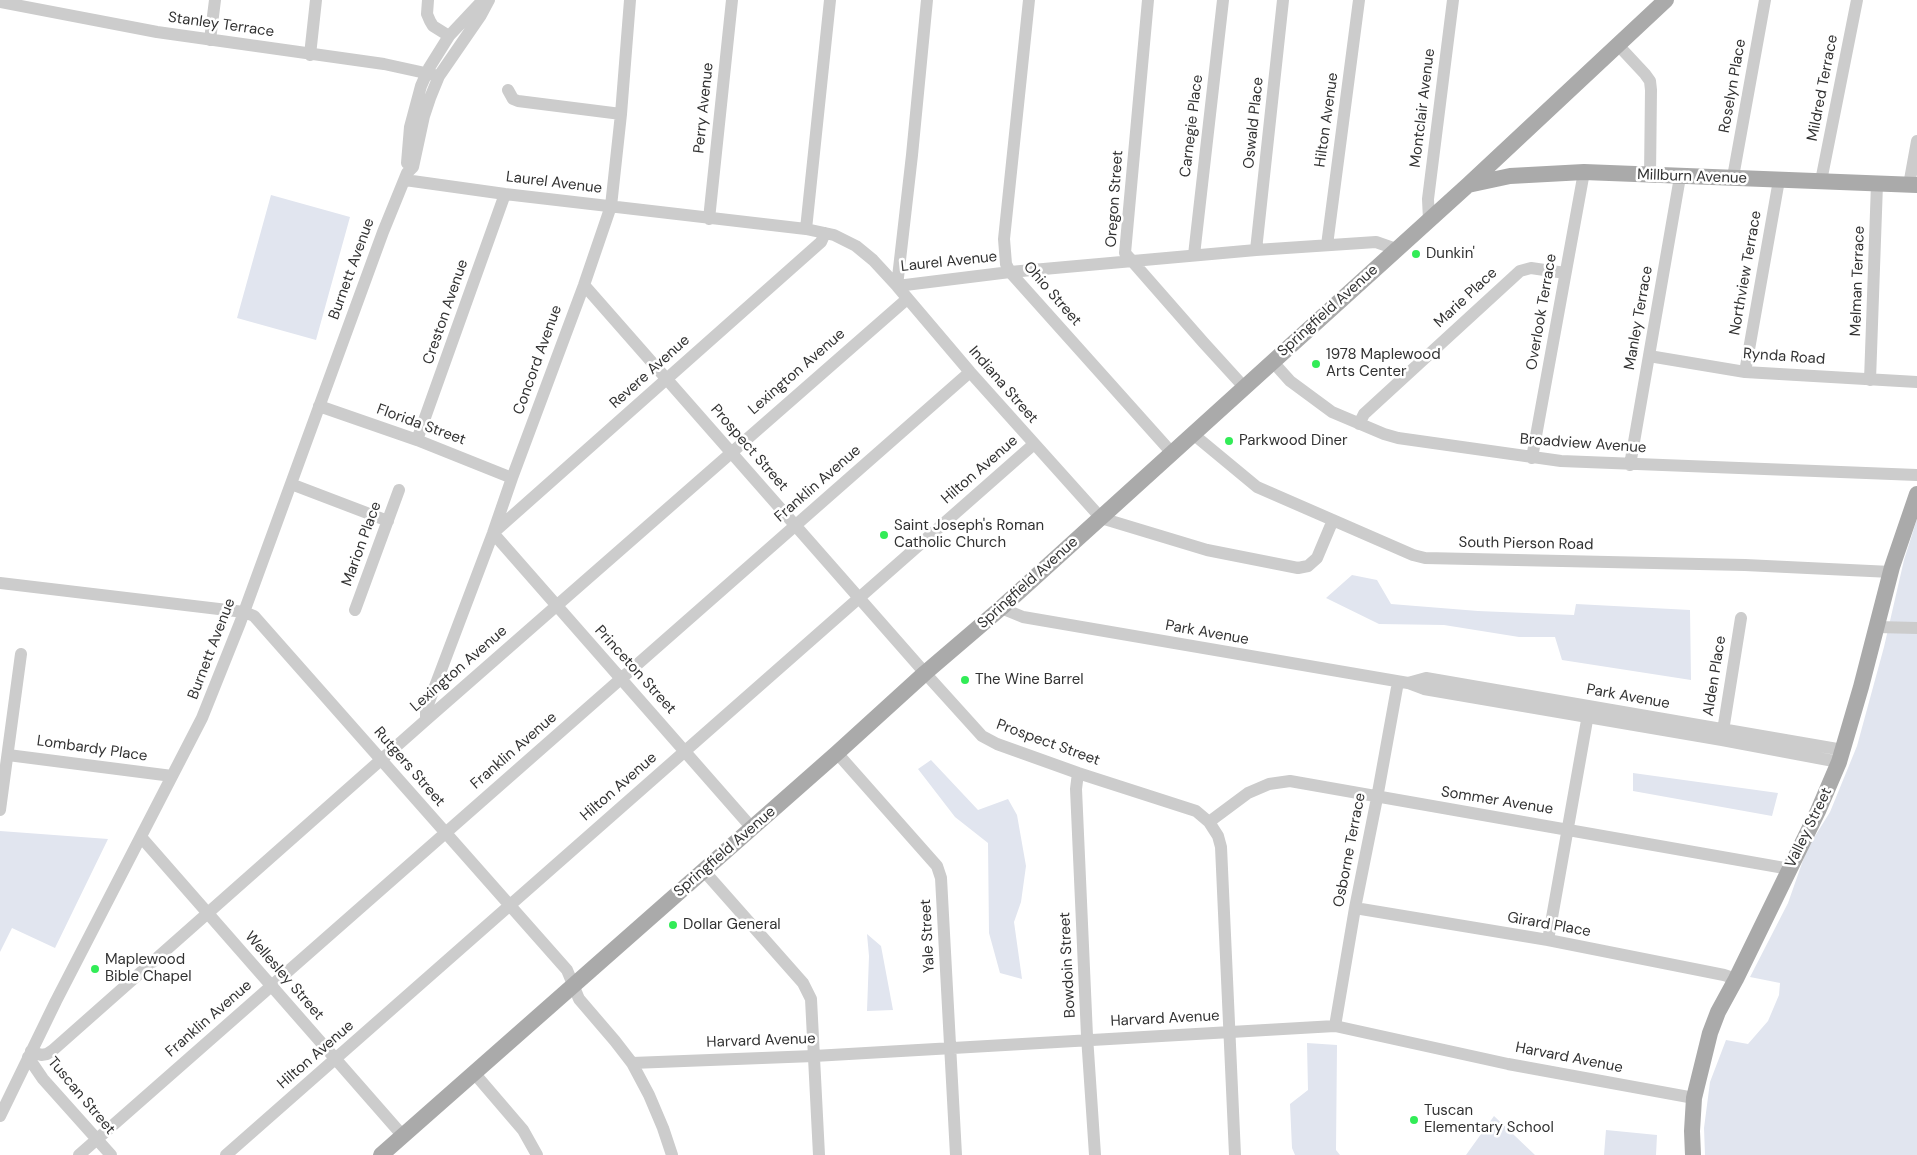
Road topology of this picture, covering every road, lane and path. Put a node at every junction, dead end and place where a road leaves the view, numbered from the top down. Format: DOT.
graph roads {
  1 [pos="215,0"];
  2 [pos="316,0"];
  3 [pos="428,0"];
  4 [pos="484,0"];
  5 [pos="489,0"];
  6 [pos="630,0"];
  7 [pos="732,0"];
  8 [pos="830,0"];
  9 [pos="927,0"];
  10 [pos="1029,0"];
  11 [pos="1148,0"];
  12 [pos="1224,0"];
  13 [pos="1283,0"];
  14 [pos="1359,0"];
  15 [pos="1453,0"];
  16 [pos="1666,0"];
  17 [pos="1765,0"];
  18 [pos="1857,0"];
  19 [pos="0,2"];
  20 [pos="449,36"];
  21 [pos="210,40"];
  22 [pos="1618,45"];
  23 [pos="310,54"];
  24 [pos="433,74"];
  25 [pos="508,90"];
  26 [pos="621,114"];
  27 [pos="1917,141"];
  28 [pos="1584,172"];
  29 [pos="1650,176"];
  30 [pos="406,177"];
  31 [pos="1680,177"];
  32 [pos="1733,177"];
  33 [pos="1779,180"];
  34 [pos="1821,181"];
  35 [pos="1877,184"];
  36 [pos="1468,185"];
  37 [pos="1913,185"];
  38 [pos="505,194"];
  39 [pos="611,206"];
  40 [pos="709,219"];
  41 [pos="1429,220"];
  42 [pos="806,229"];
  43 [pos="825,233"];
  44 [pos="1327,245"];
  45 [pos="1396,249"];
  46 [pos="1256,250"];
  47 [pos="1194,255"];
  48 [pos="1131,260"];
  49 [pos="1010,272"];
  50 [pos="1565,273"];
  51 [pos="584,285"];
  52 [pos="897,286"];
  53 [pos="907,299"];
  54 [pos="1649,356"];
  55 [pos="1272,362"];
  56 [pos="970,372"];
  57 [pos="1745,372"];
  58 [pos="667,379"];
  59 [pos="1870,380"];
  60 [pos="1917,382"];
  61 [pos="1244,387"];
  62 [pos="319,406"];
  63 [pos="1359,424"];
  64 [pos="1193,434"];
  65 [pos="417,440"];
  66 [pos="1034,444"];
  67 [pos="730,452"];
  68 [pos="1172,453"];
  69 [pos="1532,458"];
  70 [pos="1630,465"];
  71 [pos="1917,475"];
  72 [pos="512,478"];
  73 [pos="291,484"];
  74 [pos="399,490"];
  75 [pos="1917,494"];
  76 [pos="1101,518"];
  77 [pos="1333,520"];
  78 [pos="388,521"];
  79 [pos="795,525"];
  80 [pos="493,533"];
  81 [pos="1891,572"];
  82 [pos="0,583"];
  83 [pos="859,598"];
  84 [pos="556,606"];
  85 [pos="1001,608"];
  86 [pos="355,610"];
  87 [pos="244,612"];
  88 [pos="1741,618"];
  89 [pos="1877,627"];
  90 [pos="1917,628"];
  91 [pos="21,654"];
  92 [pos="925,673"];
  93 [pos="621,678"];
  94 [pos="1403,682"];
  95 [pos="1589,712"];
  96 [pos="426,720"];
  97 [pos="1722,735"];
  98 [pos="685,751"];
  99 [pos="837,753"];
  100 [pos="8,755"];
  101 [pos="1841,756"];
  102 [pos="382,760"];
  103 [pos="1078,773"];
  104 [pos="172,776"];
  105 [pos="1377,798"];
  106 [pos="0,810"];
  107 [pos="1210,822"];
  108 [pos="752,828"];
  109 [pos="1568,830"];
  110 [pos="446,833"];
  111 [pos="141,837"];
  112 [pos="1790,869"];
  113 [pos="704,871"];
  114 [pos="510,904"];
  115 [pos="1355,908"];
  116 [pos="208,913"];
  117 [pos="1548,940"];
  118 [pos="1736,979"];
  119 [pos="573,985"];
  120 [pos="271,986"];
  121 [pos="1334,1026"];
  122 [pos="1228,1032"];
  123 [pos="1087,1040"];
  124 [pos="950,1047"];
  125 [pos="29,1054"];
  126 [pos="814,1056"];
  127 [pos="336,1059"];
  128 [pos="632,1063"];
  129 [pos="475,1074"];
  130 [pos="1694,1098"];
  131 [pos="0,1116"];
  132 [pos="97,1140"];
  133 [pos="394,1148"];
  134 [pos="79,1155"];
  135 [pos="110,1155"];
  136 [pos="226,1155"];
  137 [pos="537,1155"];
  138 [pos="672,1155"];
  139 [pos="819,1155"];
  140 [pos="956,1155"];
  141 [pos="1095,1155"];
  142 [pos="1235,1155"];
  143 [pos="1693,1155"];
  1 -- 21 [label="street"];
  2 -- 23 [label="street"];
  3 -- 20 [label="street"];
  4 -- 20 [label="street"];
  5 -- 24 [label="street, Burnett Avenue"];
  6 -- 26 [label="street, Concord Avenue"];
  7 -- 40 [label="street, Perry Avenue"];
  8 -- 42 [label="street"];
  9 -- 52 [label="street"];
  10 -- 49 [label="street, Ohio Street"];
  11 -- 48 [label="street, Oregon Street"];
  12 -- 47 [label="street, Carnegie Place"];
  13 -- 46 [label="street, Oswald Place"];
  14 -- 44 [label="street, Hilton Avenue"];
  15 -- 41 [label="street, Montclair Avenue"];
  16 -- 22 [label="main road, Springfield Avenue"];
  17 -- 32 [label="street, Roselyn Place"];
  18 -- 34 [label="street, Mildred Terrace"];
  19 -- 21 [label="street, Stanley Terrace"];
  20 -- 24 [label="street"];
  21 -- 23 [label="street, Stanley Terrace"];
  22 -- 29 [label="street"];
  22 -- 36 [label="main road, Springfield Avenue"];
  23 -- 24 [label="street, Stanley Terrace"];
  24 -- 30 [label="street, Burnett Avenue"];
  25 -- 26 [label="street"];
  26 -- 39 [label="street, Concord Avenue"];
  27 -- 37 [label="street"];
  28 -- 29 [label="main road, Millburn Avenue"];
  28 -- 36 [label="main road, Millburn Avenue"];
  28 -- 50 [label="street, Overlook Terrace"];
  29 -- 31 [label="main road, Millburn Avenue"];
  30 -- 38 [label="street, Laurel Avenue"];
  30 -- 62 [label="street, Burnett Avenue"];
  31 -- 32 [label="main road, Millburn Avenue"];
  31 -- 54 [label="street, Manley Terrace"];
  32 -- 33 [label="main road, Millburn Avenue"];
  33 -- 34 [label="main road, Millburn Avenue"];
  33 -- 57 [label="street, Northview Terrace"];
  34 -- 35 [label="main road, Millburn Avenue"];
  35 -- 37 [label="main road, Millburn Avenue"];
  35 -- 59 [label="street, Melman Terrace"];
  36 -- 41 [label="main road, Springfield Avenue"];
  38 -- 39 [label="street, Laurel Avenue"];
  38 -- 65 [label="street, Creston Avenue"];
  39 -- 40 [label="street, Laurel Avenue"];
  39 -- 51 [label="street, Concord Avenue"];
  40 -- 42 [label="street, Laurel Avenue"];
  41 -- 45 [label="main road, Springfield Avenue"];
  42 -- 43 [label="street, Laurel Avenue"];
  43 -- 52 [label="street, Laurel Avenue"];
  43 -- 58 [label="street, Revere Avenue"];
  44 -- 45 [label="street, Laurel Avenue"];
  44 -- 46 [label="street, Laurel Avenue"];
  45 -- 55 [label="main road, Springfield Avenue"];
  46 -- 47 [label="street, Laurel Avenue"];
  47 -- 48 [label="street, Laurel Avenue"];
  48 -- 49 [label="street, Laurel Avenue"];
  48 -- 61 [label="street, Oregon Street"];
  49 -- 52 [label="street, Laurel Avenue"];
  49 -- 68 [label="street, Ohio Street"];
  50 -- 63 [label="street, Marie Place"];
  50 -- 69 [label="street, Overlook Terrace"];
  51 -- 58 [label="street, Prospect Street"];
  51 -- 72 [label="street, Concord Avenue"];
  52 -- 53 [label="street, Indiana Street"];
  53 -- 56 [label="street, Indiana Street"];
  53 -- 67 [label="street, Lexington Avenue"];
  54 -- 57 [label="street, Rynda Road"];
  54 -- 70 [label="street, Manley Terrace"];
  55 -- 61 [label="main road, Springfield Avenue"];
  55 -- 63 [label="street, Broadview Avenue"];
  56 -- 66 [label="street, Indiana Street"];
  56 -- 79 [label="street, Franklin Avenue"];
  57 -- 59 [label="street, Rynda Road"];
  58 -- 67 [label="street, Prospect Street"];
  58 -- 80 [label="street, Revere Avenue"];
  59 -- 60 [label="street, Rynda Road"];
  61 -- 64 [label="main road, Springfield Avenue"];
  62 -- 65 [label="street, Florida Street"];
  62 -- 73 [label="street, Burnett Avenue"];
  63 -- 69 [label="street, Broadview Avenue"];
  64 -- 68 [label="main road, Springfield Avenue"];
  64 -- 77 [label="street, South Pierson Road"];
  65 -- 72 [label="street, Florida Street"];
  66 -- 76 [label="street, Indiana Street"];
  66 -- 83 [label="street, Hilton Avenue"];
  67 -- 79 [label="street, Prospect Street"];
  67 -- 84 [label="street, Lexington Avenue"];
  68 -- 76 [label="main road, Springfield Avenue"];
  69 -- 70 [label="street, Broadview Avenue"];
  70 -- 71 [label="street, Broadview Avenue"];
  72 -- 80 [label="street, Concord Avenue"];
  73 -- 78 [label="street"];
  73 -- 87 [label="street, Burnett Avenue"];
  74 -- 78 [label="street, Marion Place"];
  75 -- 81 [label="main road, Valley Street"];
  76 -- 77 [label="street"];
  76 -- 85 [label="main road, Springfield Avenue"];
  77 -- 81 [label="street, South Pierson Road"];
  78 -- 86 [label="street, Marion Place"];
  79 -- 83 [label="street, Prospect Street"];
  79 -- 93 [label="street, Franklin Avenue"];
  80 -- 84 [label="street, Princeton Street"];
  80 -- 96 [label="street, Concord Avenue"];
  81 -- 89 [label="main road, Valley Street"];
  82 -- 87 [label="street"];
  83 -- 92 [label="street, Prospect Street"];
  83 -- 98 [label="street, Hilton Avenue"];
  84 -- 93 [label="street, Princeton Street"];
  84 -- 96 [label="street, Lexington Avenue"];
  85 -- 92 [label="main road, Springfield Avenue"];
  85 -- 94 [label="street, Park Avenue"];
  87 -- 102 [label="street, Rutgers Street"];
  87 -- 104 [label="street, Burnett Avenue"];
  88 -- 97 [label="street, Alden Place"];
  89 -- 90 [label="street"];
  89 -- 101 [label="main road, Valley Street"];
  91 -- 100 [label="street"];
  92 -- 99 [label="main road, Springfield Avenue"];
  92 -- 103 [label="street, Prospect Street"];
  93 -- 98 [label="street, Princeton Street"];
  93 -- 110 [label="street, Franklin Avenue"];
  94 -- 95 [label="street, Park Avenue"];
  94 -- 105 [label="street, Osborne Terrace"];
  95 -- 97 [label="street, Park Avenue"];
  95 -- 109 [label="street"];
  96 -- 102 [label="street, Lexington Avenue"];
  97 -- 101 [label="street, Park Avenue"];
  98 -- 108 [label="street, Princeton Street"];
  98 -- 114 [label="street, Hilton Avenue"];
  99 -- 108 [label="main road, Springfield Avenue"];
  99 -- 124 [label="street, Yale Street"];
  100 -- 104 [label="street, Lombardy Place"];
  100 -- 106 [label="street"];
  101 -- 112 [label="main road, Valley Street"];
  102 -- 110 [label="street, Rutgers Street"];
  102 -- 116 [label="street, Lexington Avenue"];
  103 -- 107 [label="street, Prospect Street"];
  103 -- 123 [label="street, Bowdoin Street"];
  104 -- 111 [label="street, Burnett Avenue"];
  105 -- 107 [label="street, Sommer Avenue"];
  105 -- 109 [label="street, Sommer Avenue"];
  105 -- 115 [label="street, Osborne Terrace"];
  107 -- 122 [label="street"];
  108 -- 113 [label="main road, Springfield Avenue"];
  109 -- 112 [label="street, Sommer Avenue"];
  109 -- 117 [label="street"];
  110 -- 114 [label="street, Rutgers Street"];
  110 -- 120 [label="street, Franklin Avenue"];
  111 -- 116 [label="street, Wellesley Street"];
  111 -- 125 [label="street, Burnett Avenue"];
  112 -- 118 [label="main road, Valley Street"];
  113 -- 119 [label="main road, Springfield Avenue"];
  113 -- 126 [label="street"];
  114 -- 119 [label="street, Rutgers Street"];
  114 -- 127 [label="street, Hilton Avenue"];
  115 -- 117 [label="street, Girard Place"];
  115 -- 121 [label="street, Osborne Terrace"];
  116 -- 120 [label="street, Wellesley Street"];
  116 -- 125 [label="street, Lexington Avenue"];
  117 -- 118 [label="street, Girard Place"];
  118 -- 130 [label="main road, Valley Street"];
  119 -- 128 [label="street, Rutgers Street"];
  119 -- 129 [label="main road, Springfield Avenue"];
  120 -- 127 [label="street, Wellesley Street"];
  120 -- 132 [label="street, Franklin Avenue"];
  121 -- 122 [label="street, Harvard Avenue"];
  121 -- 130 [label="street, Harvard Avenue"];
  122 -- 123 [label="street, Harvard Avenue"];
  122 -- 142 [label="street"];
  123 -- 124 [label="street, Harvard Avenue"];
  123 -- 141 [label="street, Bowdoin Street"];
  124 -- 126 [label="street, Harvard Avenue"];
  124 -- 140 [label="street, Yale Street"];
  125 -- 131 [label="street, Burnett Avenue"];
  125 -- 132 [label="street, Tuscan Street"];
  126 -- 128 [label="street, Harvard Avenue"];
  126 -- 139 [label="street"];
  127 -- 133 [label="street, Wellesley Street"];
  127 -- 136 [label="street, Hilton Avenue"];
  128 -- 138 [label="street, Rutgers Street"];
  129 -- 133 [label="main road, Springfield Avenue"];
  129 -- 137 [label="street"];
  130 -- 143 [label="main road, Valley Street"];
  132 -- 134 [label="street, Franklin Avenue"];
  132 -- 135 [label="street, Tuscan Street"];
}
